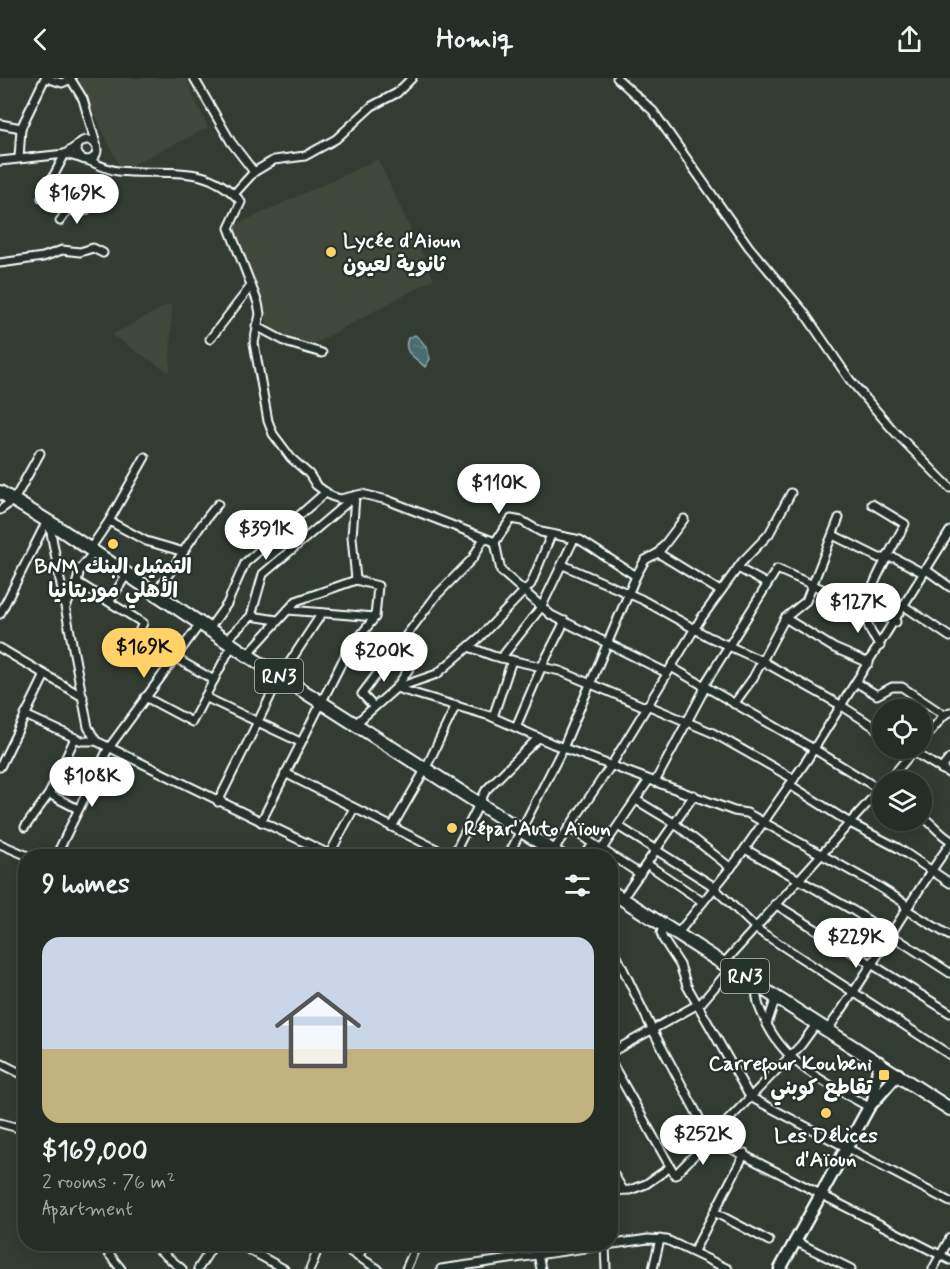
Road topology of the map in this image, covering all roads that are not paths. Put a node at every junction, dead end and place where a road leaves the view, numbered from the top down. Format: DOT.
graph roads {
  1 [pos="45,78"];
  2 [pos="71,78"];
  3 [pos="194,78"];
  4 [pos="412,78"];
  5 [pos="617,78"];
  6 [pos="91,123"];
  7 [pos="0,124"];
  8 [pos="21,128"];
  9 [pos="79,143"];
  10 [pos="97,146"];
  11 [pos="65,154"];
  12 [pos="19,158"];
  13 [pos="85,160"];
  14 [pos="0,161"];
  15 [pos="115,171"];
  16 [pos="254,172"];
  17 [pos="98,192"];
  18 [pos="234,194"];
  19 [pos="69,208"];
  20 [pos="60,221"];
  21 [pos="103,253"];
  22 [pos="0,263"];
  23 [pos="251,286"];
  24 [pos="256,326"];
  25 [pos="210,339"];
  26 [pos="322,353"];
  27 [pos="40,453"];
  28 [pos="145,457"];
  29 [pos="950,488"];
  30 [pos="0,492"];
  31 [pos="326,492"];
  32 [pos="791,493"];
  33 [pos="356,496"];
  34 [pos="14,500"];
  35 [pos="218,504"];
  36 [pos="872,504"];
  37 [pos="0,510"];
  38 [pos="839,518"];
  39 [pos="684,519"];
  40 [pos="48,521"];
  41 [pos="110,521"];
  42 [pos="950,531"];
  43 [pos="551,535"];
  44 [pos="833,535"];
  45 [pos="484,538"];
  46 [pos="574,539"];
  47 [pos="495,542"];
  48 [pos="92,550"];
  49 [pos="184,552"];
  50 [pos="658,553"];
  51 [pos="887,556"];
  52 [pos="563,565"];
  53 [pos="738,568"];
  54 [pos="924,571"];
  55 [pos="127,574"];
  56 [pos="636,576"];
  57 [pos="356,580"];
  58 [pos="77,582"];
  59 [pos="767,584"];
  60 [pos="814,585"];
  61 [pos="950,587"];
  62 [pos="525,591"];
  63 [pos="720,591"];
  64 [pos="155,594"];
  65 [pos="629,594"];
  66 [pos="110,601"];
  67 [pos="542,606"];
  68 [pos="904,606"];
  69 [pos="66,607"];
  70 [pos="288,610"];
  71 [pos="865,610"];
  72 [pos="322,613"];
  73 [pos="0,614"];
  74 [pos="251,616"];
  75 [pos="375,617"];
  76 [pos="785,618"];
  77 [pos="277,620"];
  78 [pos="565,621"];
  79 [pos="896,622"];
  80 [pos="204,627"];
  81 [pos="695,629"];
  82 [pos="950,637"];
  83 [pos="609,641"];
  84 [pos="228,643"];
  85 [pos="727,646"];
  86 [pos="880,646"];
  87 [pos="470,647"];
  88 [pos="0,648"];
  89 [pos="423,648"];
  90 [pos="247,655"];
  91 [pos="174,658"];
  92 [pos="501,658"];
  93 [pos="512,660"];
  94 [pos="762,662"];
  95 [pos="869,663"];
  96 [pos="542,666"];
  97 [pos="669,670"];
  98 [pos="45,675"];
  99 [pos="280,677"];
  100 [pos="214,680"];
  101 [pos="857,683"];
  102 [pos="591,685"];
  103 [pos="704,687"];
  104 [pos="396,688"];
  105 [pos="83,697"];
  106 [pos="145,697"];
  107 [pos="206,697"];
  108 [pos="321,703"];
  109 [pos="734,704"];
  110 [pos="456,705"];
  111 [pos="647,705"];
  112 [pos="842,706"];
  113 [pos="374,707"];
  114 [pos="947,714"];
  115 [pos="25,715"];
  116 [pos="493,717"];
  117 [pos="257,722"];
  118 [pos="687,722"];
  119 [pos="354,724"];
  120 [pos="872,726"];
  121 [pos="516,727"];
  122 [pos="932,731"];
  123 [pos="75,738"];
  124 [pos="538,738"];
  125 [pos="96,741"];
  126 [pos="300,742"];
  127 [pos="108,748"];
  128 [pos="563,748"];
  129 [pos="814,749"];
  130 [pos="950,758"];
  131 [pos="905,759"];
  132 [pos="926,759"];
  133 [pos="612,764"];
  134 [pos="0,767"];
  135 [pos="941,769"];
  136 [pos="425,770"];
  137 [pos="896,771"];
  138 [pos="285,773"];
  139 [pos="950,774"];
  140 [pos="652,781"];
  141 [pos="792,782"];
  142 [pos="872,784"];
  143 [pos="49,794"];
  144 [pos="694,795"];
  145 [pos="872,799"];
  146 [pos="636,800"];
  147 [pos="218,802"];
  148 [pos="478,803"];
  149 [pos="354,808"];
  150 [pos="78,809"];
  151 [pos="261,822"];
  152 [pos="764,822"];
  153 [pos="850,823"];
  154 [pos="932,823"];
  155 [pos="674,824"];
  156 [pos="618,826"];
  157 [pos="25,827"];
  158 [pos="392,827"];
  159 [pos="569,828"];
  160 [pos="521,831"];
  161 [pos="950,842"];
  162 [pos="0,844"];
  163 [pos="593,844"];
  164 [pos="59,849"];
  165 [pos="317,849"];
  166 [pos="334,849"];
  167 [pos="438,849"];
  168 [pos="455,849"];
  169 [pos="512,849"];
  170 [pos="549,849"];
  171 [pos="559,849"];
  172 [pos="589,849"];
  173 [pos="602,849"];
  174 [pos="745,849"];
  175 [pos="656,850"];
  176 [pos="18,852"];
  177 [pos="821,852"];
  178 [pos="618,859"];
  179 [pos="647,864"];
  180 [pos="731,868"];
  181 [pos="931,871"];
  182 [pos="640,873"];
  183 [pos="798,879"];
  184 [pos="950,883"];
  185 [pos="715,889"];
  186 [pos="618,896"];
  187 [pos="622,899"];
  188 [pos="703,902"];
  189 [pos="775,903"];
  190 [pos="907,910"];
  191 [pos="664,924"];
  192 [pos="754,926"];
  193 [pos="678,933"];
  194 [pos="891,936"];
  195 [pos="950,936"];
  196 [pos="618,959"];
  197 [pos="873,964"];
  198 [pos="728,965"];
  199 [pos="950,973"];
  200 [pos="757,984"];
  201 [pos="854,994"];
  202 [pos="776,997"];
  203 [pos="699,1004"];
  204 [pos="950,1013"];
  205 [pos="766,1024"];
  206 [pos="823,1026"];
  207 [pos="652,1029"];
  208 [pos="618,1048"];
  209 [pos="950,1055"];
  210 [pos="789,1057"];
  211 [pos="879,1062"];
  212 [pos="0,1063"];
  213 [pos="18,1072"];
  214 [pos="898,1074"];
  215 [pos="618,1075"];
  216 [pos="750,1097"];
  217 [pos="871,1104"];
  218 [pos="949,1107"];
  219 [pos="0,1123"];
  220 [pos="18,1128"];
  221 [pos="710,1138"];
  222 [pos="846,1147"];
  223 [pos="745,1153"];
  224 [pos="669,1168"];
  225 [pos="618,1181"];
  226 [pos="622,1188"];
  227 [pos="618,1189"];
  228 [pos="822,1193"];
  229 [pos="950,1202"];
  230 [pos="714,1212"];
  231 [pos="950,1238"];
  232 [pos="660,1239"];
  233 [pos="769,1241"];
  234 [pos="795,1241"];
  235 [pos="618,1244"];
  236 [pos="107,1251"];
  237 [pos="160,1251"];
  238 [pos="210,1251"];
  239 [pos="252,1251"];
  240 [pos="317,1251"];
  241 [pos="349,1251"];
  242 [pos="364,1251"];
  243 [pos="414,1251"];
  244 [pos="537,1251"];
  245 [pos="572,1251"];
  246 [pos="605,1251"];
  247 [pos="694,1251"];
  248 [pos="941,1255"];
  249 [pos="538,1257"];
  250 [pos="361,1259"];
  251 [pos="950,1260"];
  252 [pos="121,1269"];
  253 [pos="182,1269"];
  254 [pos="198,1269"];
  255 [pos="284,1269"];
  256 [pos="310,1269"];
  257 [pos="357,1269"];
  258 [pos="378,1269"];
  259 [pos="406,1269"];
  260 [pos="441,1269"];
  261 [pos="541,1269"];
  262 [pos="606,1269"];
  263 [pos="653,1269"];
  264 [pos="728,1269"];
  265 [pos="780,1269"];
  266 [pos="851,1269"];
  267 [pos="933,1269"];
  1 -- 2 [label="street"];
  1 -- 8 [label="street"];
  2 -- 6 [label="street"];
  3 -- 16 [label="street"];
  4 -- 16 [label="street"];
  5 -- 29 [label="street"];
  6 -- 9 [label="street"];
  6 -- 10 [label="street"];
  7 -- 8 [label="street"];
  8 -- 12 [label="street"];
  9 -- 10 [label="street"];
  9 -- 11 [label="street"];
  9 -- 13 [label="street"];
  10 -- 13 [label="street"];
  10 -- 15 [label="street"];
  11 -- 12 [label="street"];
  11 -- 13 [label="street"];
  11 -- 19 [label="street"];
  12 -- 14 [label="street"];
  13 -- 15 [label="street"];
  15 -- 18 [label="street"];
  16 -- 18 [label="street"];
  17 -- 19 [label="street"];
  18 -- 23 [label="street"];
  19 -- 20 [label="street"];
  21 -- 22 [label="street"];
  23 -- 24 [label="street"];
  23 -- 25 [label="street"];
  24 -- 26 [label="street"];
  24 -- 31 [label="street"];
  27 -- 34 [label="street"];
  28 -- 41 [label="street"];
  30 -- 34 [label="highway, RN3"];
  31 -- 33 [label="street"];
  31 -- 80 [label="street"];
  32 -- 53 [label="street"];
  33 -- 45 [label="street"];
  33 -- 57 [label="street"];
  33 -- 74 [label="street"];
  34 -- 37 [label="street"];
  34 -- 40 [label="highway, RN3"];
  35 -- 49 [label="street"];
  36 -- 51 [label="street"];
  38 -- 44 [label="street"];
  39 -- 50 [label="street"];
  40 -- 48 [label="highway, RN3"];
  40 -- 69 [label="street"];
  40 -- 73 [label="street"];
  41 -- 48 [label="street"];
  41 -- 49 [label="street"];
  42 -- 54 [label="street"];
  43 -- 46 [label="street"];
  43 -- 47 [label="street"];
  43 -- 62 [label="street"];
  44 -- 51 [label="street"];
  44 -- 60 [label="street"];
  45 -- 47 [label="street"];
  45 -- 113 [label="street"];
  46 -- 52 [label="street"];
  46 -- 56 [label="street"];
  47 -- 62 [label="street"];
  48 -- 55 [label="highway, RN3"];
  48 -- 58 [label="street"];
  49 -- 64 [label="street"];
  50 -- 56 [label="street"];
  50 -- 63 [label="street"];
  51 -- 54 [label="street"];
  51 -- 71 [label="street"];
  52 -- 65 [label="street"];
  52 -- 67 [label="street"];
  53 -- 59 [label="street"];
  53 -- 63 [label="street"];
  54 -- 61 [label="street"];
  54 -- 68 [label="street"];
  55 -- 64 [label="highway, RN3"];
  55 -- 66 [label="street"];
  56 -- 65 [label="street"];
  57 -- 70 [label="street"];
  57 -- 75 [label="street"];
  58 -- 66 [label="street"];
  58 -- 69 [label="street"];
  59 -- 60 [label="street"];
  59 -- 85 [label="street"];
  60 -- 71 [label="street"];
  60 -- 76 [label="street"];
  62 -- 67 [label="street"];
  62 -- 87 [label="street"];
  63 -- 81 [label="street"];
  64 -- 80 [label="highway, RN3"];
  65 -- 81 [label="street"];
  65 -- 83 [label="street"];
  66 -- 91 [label="street"];
  67 -- 78 [label="street"];
  67 -- 92 [label="street"];
  68 -- 79 [label="street"];
  68 -- 82 [label="street"];
  69 -- 105 [label="street"];
  70 -- 72 [label="street"];
  70 -- 77 [label="street"];
  71 -- 79 [label="street"];
  71 -- 86 [label="street"];
  72 -- 75 [label="street"];
  72 -- 99 [label="street"];
  74 -- 77 [label="street"];
  74 -- 84 [label="street"];
  75 -- 108 [label="street"];
  76 -- 94 [label="street"];
  76 -- 95 [label="street"];
  77 -- 90 [label="street"];
  78 -- 83 [label="street"];
  78 -- 96 [label="street"];
  79 -- 86 [label="street"];
  80 -- 84 [label="highway, RN3"];
  80 -- 91 [label="street"];
  81 -- 85 [label="street"];
  81 -- 97 [label="street"];
  83 -- 97 [label="street"];
  83 -- 102 [label="street"];
  84 -- 90 [label="highway, RN3"];
  84 -- 100 [label="street"];
  85 -- 94 [label="street"];
  85 -- 103 [label="street"];
  86 -- 95 [label="street"];
  87 -- 92 [label="street"];
  87 -- 104 [label="street"];
  88 -- 98 [label="street"];
  89 -- 104 [label="street"];
  90 -- 99 [label="highway, RN3"];
  91 -- 100 [label="street"];
  91 -- 106 [label="street"];
  92 -- 93 [label="street"];
  93 -- 96 [label="street"];
  93 -- 116 [label="street"];
  94 -- 109 [label="street"];
  94 -- 112 [label="street"];
  95 -- 101 [label="street"];
  96 -- 102 [label="street"];
  96 -- 121 [label="street"];
  97 -- 103 [label="street"];
  97 -- 111 [label="street"];
  98 -- 105 [label="street"];
  98 -- 115 [label="street"];
  99 -- 108 [label="highway, RN3"];
  99 -- 117 [label="street"];
  100 -- 107 [label="street"];
  101 -- 112 [label="street"];
  101 -- 114 [label="street"];
  102 -- 111 [label="street"];
  102 -- 128 [label="street"];
  103 -- 109 [label="street"];
  103 -- 118 [label="street"];
  104 -- 110 [label="street"];
  104 -- 113 [label="street"];
  105 -- 125 [label="street"];
  106 -- 107 [label="street"];
  106 -- 127 [label="street"];
  107 -- 117 [label="street"];
  108 -- 119 [label="highway, RN3"];
  108 -- 126 [label="street"];
  109 -- 129 [label="street"];
  110 -- 116 [label="street"];
  110 -- 136 [label="street"];
  111 -- 118 [label="street"];
  111 -- 133 [label="street"];
  112 -- 120 [label="street"];
  112 -- 129 [label="street"];
  113 -- 119 [label="street"];
  114 -- 122 [label="street"];
  115 -- 123 [label="street"];
  115 -- 134 [label="street"];
  116 -- 121 [label="street"];
  117 -- 126 [label="street"];
  117 -- 147 [label="street"];
  118 -- 140 [label="street"];
  118 -- 141 [label="street"];
  119 -- 136 [label="highway, RN3"];
  121 -- 124 [label="street"];
  123 -- 125 [label="street"];
  123 -- 143 [label="street"];
  124 -- 128 [label="street"];
  124 -- 148 [label="street"];
  125 -- 127 [label="street"];
  126 -- 138 [label="street"];
  127 -- 147 [label="street"];
  127 -- 150 [label="street"];
  128 -- 133 [label="street"];
  128 -- 160 [label="street"];
  129 -- 141 [label="street"];
  129 -- 142 [label="street"];
  130 -- 135 [label="street"];
  131 -- 137 [label="street"];
  132 -- 135 [label="street"];
  133 -- 140 [label="street"];
  133 -- 159 [label="street"];
  135 -- 139 [label="street"];
  136 -- 148 [label="highway, RN3"];
  136 -- 158 [label="street"];
  138 -- 149 [label="street"];
  138 -- 151 [label="street"];
  140 -- 144 [label="street"];
  140 -- 146 [label="street"];
  141 -- 152 [label="street"];
  141 -- 153 [label="street"];
  143 -- 150 [label="street"];
  143 -- 157 [label="street"];
  144 -- 152 [label="street"];
  144 -- 155 [label="street"];
  145 -- 153 [label="street"];
  146 -- 155 [label="street"];
  146 -- 156 [label="street"];
  147 -- 151 [label="street"];
  148 -- 160 [label="highway, RN3"];
  148 -- 168 [label="street"];
  149 -- 158 [label="street"];
  149 -- 166 [label="street"];
  150 -- 164 [label="street"];
  151 -- 165 [label="street"];
  152 -- 174 [label="street"];
  152 -- 177 [label="street"];
  153 -- 177 [label="street"];
  153 -- 181 [label="street"];
  154 -- 161 [label="street"];
  155 -- 175 [label="street"];
  155 -- 180 [label="street"];
  156 -- 173 [label="street"];
  156 -- 175 [label="street"];
  158 -- 167 [label="street"];
  159 -- 163 [label="street"];
  159 -- 171 [label="street"];
  160 -- 169 [label="street"];
  160 -- 170 [label="highway, RN3"];
  161 -- 181 [label="street"];
  162 -- 176 [label="street"];
  163 -- 172 [label="street"];
  163 -- 173 [label="street"];
  174 -- 180 [label="street"];
  174 -- 183 [label="street"];
  175 -- 179 [label="street"];
  175 -- 185 [label="street"];
  177 -- 183 [label="street"];
  177 -- 190 [label="street"];
  178 -- 182 [label="street"];
  179 -- 182 [label="street"];
  179 -- 188 [label="street"];
  180 -- 185 [label="street"];
  181 -- 184 [label="street"];
  181 -- 190 [label="street"];
  182 -- 187 [label="street"];
  183 -- 189 [label="street"];
  183 -- 194 [label="street"];
  185 -- 188 [label="street"];
  185 -- 192 [label="street"];
  186 -- 187 [label="highway, RN3"];
  187 -- 191 [label="highway, RN3"];
  188 -- 193 [label="street"];
  189 -- 192 [label="street"];
  189 -- 197 [label="street"];
  190 -- 194 [label="street"];
  190 -- 195 [label="street"];
  191 -- 193 [label="highway, RN3"];
  191 -- 203 [label="street"];
  192 -- 198 [label="street"];
  192 -- 201 [label="street"];
  193 -- 198 [label="highway, RN3"];
  194 -- 197 [label="street"];
  194 -- 199 [label="street"];
  196 -- 207 [label="street"];
  197 -- 201 [label="street"];
  197 -- 204 [label="street"];
  198 -- 200 [label="highway, RN3"];
  198 -- 203 [label="street"];
  200 -- 202 [label="highway, RN3"];
  200 -- 205 [label="street"];
  201 -- 206 [label="street"];
  201 -- 209 [label="street"];
  202 -- 205 [label="street"];
  202 -- 206 [label="highway, RN3"];
  203 -- 207 [label="street"];
  203 -- 216 [label="street"];
  205 -- 210 [label="street"];
  206 -- 210 [label="street"];
  206 -- 211 [label="highway, RN3"];
  207 -- 208 [label="street"];
  207 -- 221 [label="street"];
  210 -- 216 [label="street"];
  210 -- 217 [label="street"];
  211 -- 214 [label="highway, RN3"];
  211 -- 217 [label="main road"];
  212 -- 213 [label="street"];
  214 -- 217 [label="main road"];
  214 -- 218 [label="highway, RN3"];
  215 -- 224 [label="street"];
  216 -- 221 [label="street"];
  216 -- 222 [label="street"];
  217 -- 222 [label="main road"];
  219 -- 220 [label="street"];
  221 -- 223 [label="street"];
  221 -- 224 [label="street"];
  222 -- 228 [label="main road"];
  222 -- 229 [label="street"];
  223 -- 228 [label="street"];
  223 -- 230 [label="street"];
  224 -- 226 [label="street"];
  225 -- 226 [label="street"];
  226 -- 227 [label="street"];
  228 -- 234 [label="main road"];
  228 -- 248 [label="street"];
  230 -- 233 [label="street"];
  230 -- 247 [label="street"];
  231 -- 248 [label="street"];
  232 -- 235 [label="street"];
  232 -- 247 [label="street"];
  232 -- 263 [label="street"];
  234 -- 265 [label="main road"];
  234 -- 266 [label="street"];
  236 -- 252 [label="street"];
  237 -- 253 [label="street"];
  238 -- 254 [label="street"];
  239 -- 255 [label="street"];
  240 -- 256 [label="street"];
  241 -- 250 [label="street"];
  242 -- 250 [label="street"];
  243 -- 259 [label="street"];
  244 -- 249 [label="street"];
  245 -- 249 [label="street"];
  246 -- 262 [label="street"];
  247 -- 264 [label="street"];
  248 -- 251 [label="street"];
  248 -- 267 [label="street"];
  249 -- 260 [label="street"];
  249 -- 261 [label="street"];
  250 -- 257 [label="street"];
  250 -- 258 [label="street"];
}
